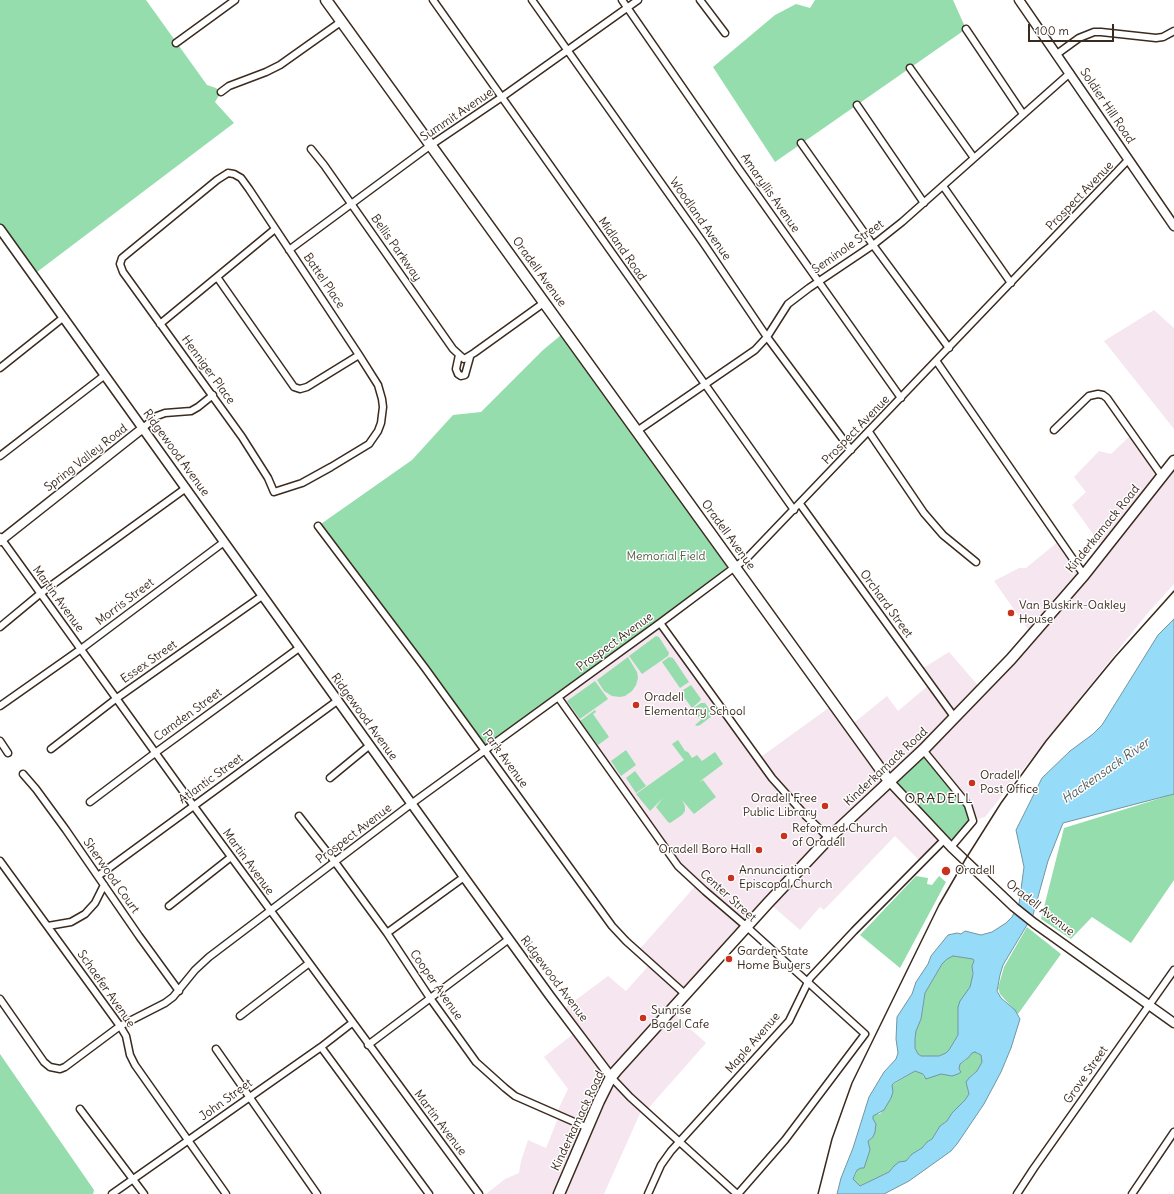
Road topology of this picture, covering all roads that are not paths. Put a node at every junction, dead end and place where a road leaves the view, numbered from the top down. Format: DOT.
graph roads {
  1 [pos="235,0"];
  2 [pos="326,0"];
  3 [pos="433,0"];
  4 [pos="532,0"];
  5 [pos="622,0"];
  6 [pos="638,0"];
  7 [pos="700,0"];
  8 [pos="1019,0"];
  9 [pos="627,7"];
  10 [pos="342,21"];
  11 [pos="966,30"];
  12 [pos="1174,31"];
  13 [pos="725,33"];
  14 [pos="176,43"];
  15 [pos="568,50"];
  16 [pos="1057,54"];
  17 [pos="910,68"];
  18 [pos="1070,73"];
  19 [pos="221,92"];
  20 [pos="502,97"];
  21 [pos="857,105"];
  22 [pos="1023,114"];
  23 [pos="801,144"];
  24 [pos="431,145"];
  25 [pos="311,149"];
  26 [pos="974,158"];
  27 [pos="1128,160"];
  28 [pos="943,186"];
  29 [pos="351,203"];
  30 [pos="924,203"];
  31 [pos="1174,226"];
  32 [pos="0,229"];
  33 [pos="275,229"];
  34 [pos="873,245"];
  35 [pos="289,250"];
  36 [pos="120,264"];
  37 [pos="217,277"];
  38 [pos="818,281"];
  39 [pos="1012,283"];
  40 [pos="545,302"];
  41 [pos="64,317"];
  42 [pos="160,324"];
  43 [pos="767,336"];
  44 [pos="949,348"];
  45 [pos="359,355"];
  46 [pos="937,362"];
  47 [pos="0,368"];
  48 [pos="105,375"];
  49 [pos="705,384"];
  50 [pos="213,395"];
  51 [pos="901,398"];
  52 [pos="143,428"];
  53 [pos="1054,430"];
  54 [pos="637,431"];
  55 [pos="870,432"];
  56 [pos="852,450"];
  57 [pos="0,456"];
  58 [pos="1174,461"];
  59 [pos="1162,476"];
  60 [pos="186,488"];
  61 [pos="274,492"];
  62 [pos="800,504"];
  63 [pos="794,510"];
  64 [pos="318,526"];
  65 [pos="1,540"];
  66 [pos="224,542"];
  67 [pos="976,562"];
  68 [pos="735,567"];
  69 [pos="1084,575"];
  70 [pos="41,593"];
  71 [pos="262,596"];
  72 [pos="660,623"];
  73 [pos="0,627"];
  74 [pos="299,648"];
  75 [pos="81,649"];
  76 [pos="558,697"];
  77 [pos="117,698"];
  78 [pos="337,701"];
  79 [pos="0,706"];
  80 [pos="954,718"];
  81 [pos="0,741"];
  82 [pos="370,746"];
  83 [pos="51,749"];
  84 [pos="485,750"];
  85 [pos="923,750"];
  86 [pos="8,753"];
  87 [pos="154,753"];
  88 [pos="23,774"];
  89 [pos="330,778"];
  90 [pos="889,781"];
  91 [pos="90,802"];
  92 [pos="411,804"];
  93 [pos="192,805"];
  94 [pos="299,816"];
  95 [pos="829,838"];
  96 [pos="944,840"];
  97 [pos="951,846"];
  98 [pos="231,857"];
  99 [pos="0,861"];
  100 [pos="335,862"];
  101 [pos="3,870"];
  102 [pos="98,876"];
  103 [pos="464,877"];
  104 [pos="104,885"];
  105 [pos="169,906"];
  106 [pos="270,912"];
  107 [pos="48,926"];
  108 [pos="747,927"];
  109 [pos="387,934"];
  110 [pos="509,940"];
  111 [pos="308,964"];
  112 [pos="1174,970"];
  113 [pos="808,983"];
  114 [pos="179,991"];
  115 [pos="685,994"];
  116 [pos="430,998"];
  117 [pos="0,999"];
  118 [pos="1150,1004"];
  119 [pos="240,1016"];
  120 [pos="1174,1022"];
  121 [pos="352,1023"];
  122 [pos="120,1026"];
  123 [pos="368,1045"];
  124 [pos="321,1047"];
  125 [pos="216,1049"];
  126 [pos="611,1077"];
  127 [pos="249,1097"];
  128 [pos="80,1109"];
  129 [pos="588,1128"];
  130 [pos="1174,1132"];
  131 [pos="188,1141"];
  132 [pos="679,1142"];
  133 [pos="134,1179"];
  134 [pos="112,1194"];
  135 [pos="144,1194"];
  136 [pos="226,1194"];
  137 [pos="317,1194"];
  138 [pos="429,1194"];
  139 [pos="479,1194"];
  140 [pos="559,1194"];
  141 [pos="648,1194"];
  142 [pos="737,1194"];
  143 [pos="1017,1194"];
  144 [pos="1132,1194"];
  1 -- 14 [label="street"];
  2 -- 10 [label="main road, Oradell Avenue"];
  3 -- 20 [label="street, Midland Road"];
  4 -- 15 [label="street, Woodland Avenue"];
  5 -- 9 [label="street, Amaryllis Avenue"];
  6 -- 9 [label="street, Summit Avenue"];
  7 -- 13 [label="street"];
  8 -- 16 [label="street, Soldier Hill Road"];
  9 -- 15 [label="street, Summit Avenue"];
  9 -- 38 [label="street, Amaryllis Avenue"];
  10 -- 19 [label="street"];
  10 -- 24 [label="main road, Oradell Avenue"];
  11 -- 22 [label="street"];
  12 -- 16 [label="street"];
  15 -- 20 [label="street, Summit Avenue"];
  15 -- 43 [label="street, Woodland Avenue"];
  16 -- 18 [label="street, Soldier Hill Road"];
  17 -- 26 [label="street"];
  18 -- 22 [label="street, Seminole Street"];
  18 -- 27 [label="street, Soldier Hill Road"];
  20 -- 24 [label="street, Summit Avenue"];
  20 -- 49 [label="street, Midland Road"];
  21 -- 30 [label="street"];
  22 -- 26 [label="street, Seminole Street"];
  23 -- 34 [label="street"];
  24 -- 29 [label="street, Summit Avenue"];
  24 -- 40 [label="main road, Oradell Avenue"];
  25 -- 29 [label="street, Bellis Parkway"];
  26 -- 28 [label="street, Seminole Street"];
  27 -- 31 [label="street, Soldier Hill Road"];
  27 -- 39 [label="street, Prospect Avenue"];
  28 -- 30 [label="street, Seminole Street"];
  28 -- 39 [label="street"];
  29 -- 35 [label="street, Summit Avenue"];
  29 -- 40 [label="street, Bellis Parkway"];
  30 -- 34 [label="street, Seminole Street"];
  32 -- 41 [label="street, Ridgewood Avenue"];
  33 -- 35 [label="street, Battel Place"];
  33 -- 36 [label="street, Battel Place"];
  33 -- 37 [label="street"];
  34 -- 38 [label="street, Seminole Street"];
  34 -- 44 [label="street"];
  35 -- 45 [label="street, Battel Place"];
  36 -- 42 [label="street, Henniger Place"];
  37 -- 42 [label="street"];
  37 -- 45 [label="street"];
  38 -- 43 [label="street, Seminole Street"];
  38 -- 51 [label="street, Amaryllis Avenue"];
  39 -- 44 [label="street, Prospect Avenue"];
  40 -- 54 [label="main road, Oradell Avenue"];
  41 -- 47 [label="street"];
  41 -- 48 [label="street, Ridgewood Avenue"];
  42 -- 50 [label="street, Henniger Place"];
  43 -- 49 [label="street, Seminole Street"];
  43 -- 56 [label="street, Woodland Avenue"];
  44 -- 46 [label="street, Prospect Avenue"];
  45 -- 61 [label="street, Battel Place"];
  46 -- 51 [label="street, Prospect Avenue"];
  46 -- 69 [label="street"];
  48 -- 52 [label="street, Ridgewood Avenue"];
  48 -- 57 [label="street"];
  49 -- 54 [label="street, Seminole Street"];
  49 -- 63 [label="street, Midland Road"];
  50 -- 52 [label="street, Spring Valley Road"];
  50 -- 61 [label="street, Henniger Place"];
  51 -- 55 [label="street, Prospect Avenue"];
  52 -- 60 [label="street, Ridgewood Avenue"];
  52 -- 65 [label="street, Spring Valley Road"];
  53 -- 59 [label="street"];
  54 -- 68 [label="main road, Oradell Avenue"];
  55 -- 56 [label="street, Prospect Avenue"];
  55 -- 67 [label="street"];
  56 -- 62 [label="street, Prospect Avenue"];
  58 -- 59 [label="main road, Kinderkamack Road"];
  59 -- 69 [label="main road, Kinderkamack Road"];
  60 -- 66 [label="street, Ridgewood Avenue"];
  60 -- 70 [label="street"];
  62 -- 63 [label="street, Prospect Avenue"];
  62 -- 80 [label="street, Orchard Street"];
  63 -- 68 [label="street, Prospect Avenue"];
  64 -- 84 [label="street, Park Avenue"];
  65 -- 70 [label="street, Martin Avenue"];
  66 -- 71 [label="street, Ridgewood Avenue"];
  66 -- 75 [label="street, Morris Street"];
  68 -- 72 [label="street, Prospect Avenue"];
  68 -- 90 [label="main road, Oradell Avenue"];
  69 -- 80 [label="main road, Kinderkamack Road"];
  70 -- 73 [label="street"];
  70 -- 75 [label="street, Martin Avenue"];
  71 -- 74 [label="street, Ridgewood Avenue"];
  71 -- 77 [label="street, Essex Street"];
  72 -- 76 [label="street, Prospect Avenue"];
  72 -- 95 [label="street"];
  74 -- 78 [label="street, Ridgewood Avenue"];
  74 -- 87 [label="street, Camden Street"];
  75 -- 77 [label="street, Martin Avenue"];
  75 -- 79 [label="street, Morris Street"];
  76 -- 84 [label="street, Prospect Avenue"];
  76 -- 108 [label="street, Center Street"];
  77 -- 83 [label="street, Essex Street"];
  77 -- 87 [label="street, Martin Avenue"];
  78 -- 82 [label="street, Ridgewood Avenue"];
  78 -- 93 [label="street, Atlantic Street"];
  80 -- 85 [label="main road, Kinderkamack Road"];
  81 -- 86 [label="street"];
  82 -- 89 [label="street"];
  82 -- 92 [label="street, Ridgewood Avenue"];
  84 -- 92 [label="street, Prospect Avenue"];
  84 -- 115 [label="street, Park Avenue"];
  85 -- 90 [label="main road, Kinderkamack Road"];
  85 -- 97 [label="street"];
  87 -- 91 [label="street, Camden Street"];
  87 -- 93 [label="street, Martin Avenue"];
  88 -- 102 [label="street, Sherwood Court"];
  90 -- 95 [label="main road, Kinderkamack Road"];
  90 -- 96 [label="street, Oradell Avenue"];
  92 -- 100 [label="street, Prospect Avenue"];
  92 -- 103 [label="street, Ridgewood Avenue"];
  93 -- 98 [label="street, Martin Avenue"];
  93 -- 102 [label="street, Atlantic Street"];
  94 -- 100 [label="street, Cooper Avenue"];
  95 -- 108 [label="main road, Kinderkamack Road"];
  96 -- 97 [label="street, Oradell Avenue"];
  96 -- 113 [label="street, Maple Avenue"];
  97 -- 118 [label="street, Oradell Avenue"];
  98 -- 105 [label="street"];
  98 -- 106 [label="street, Martin Avenue"];
  99 -- 101 [label="street, Schaefer Avenue"];
  100 -- 106 [label="street, Prospect Avenue"];
  100 -- 109 [label="street, Cooper Avenue"];
  101 -- 107 [label="street, Schaefer Avenue"];
  102 -- 104 [label="street, Sherwood Court"];
  103 -- 109 [label="street"];
  103 -- 110 [label="street, Ridgewood Avenue"];
  104 -- 107 [label="street"];
  104 -- 114 [label="street, Sherwood Court"];
  106 -- 111 [label="street, Martin Avenue"];
  106 -- 114 [label="street, Prospect Avenue"];
  107 -- 122 [label="street, Schaefer Avenue"];
  108 -- 113 [label="street, Center Street"];
  108 -- 115 [label="main road, Kinderkamack Road"];
  109 -- 116 [label="street, Cooper Avenue"];
  110 -- 116 [label="street"];
  110 -- 126 [label="street, Ridgewood Avenue"];
  111 -- 119 [label="street"];
  111 -- 121 [label="street, Martin Avenue"];
  112 -- 118 [label="street, Grove Street"];
  113 -- 132 [label="street, Maple Avenue"];
  113 -- 142 [label="street, Center Street"];
  114 -- 122 [label="street, Prospect Avenue"];
  115 -- 126 [label="main road, Kinderkamack Road"];
  116 -- 123 [label="street"];
  116 -- 129 [label="street, Cooper Avenue"];
  117 -- 122 [label="street, Prospect Avenue"];
  118 -- 120 [label="street, Oradell Avenue"];
  118 -- 143 [label="street, Grove Street"];
  121 -- 123 [label="street, Martin Avenue"];
  121 -- 124 [label="street, John Street"];
  122 -- 131 [label="street, Schaefer Avenue"];
  123 -- 139 [label="street, Martin Avenue"];
  124 -- 127 [label="street, John Street"];
  124 -- 138 [label="street"];
  125 -- 127 [label="street"];
  126 -- 129 [label="main road, Kinderkamack Road"];
  126 -- 132 [label="street, Ridgewood Avenue"];
  127 -- 131 [label="street, John Street"];
  127 -- 137 [label="street"];
  128 -- 133 [label="street"];
  129 -- 140 [label="main road, Kinderkamack Road"];
  130 -- 144 [label="street"];
  131 -- 133 [label="street, John Street"];
  131 -- 136 [label="street, Schaefer Avenue"];
  132 -- 141 [label="street, Maple Avenue"];
  132 -- 142 [label="street, Ridgewood Avenue"];
  133 -- 134 [label="street, John Street"];
  133 -- 135 [label="street"];
}
